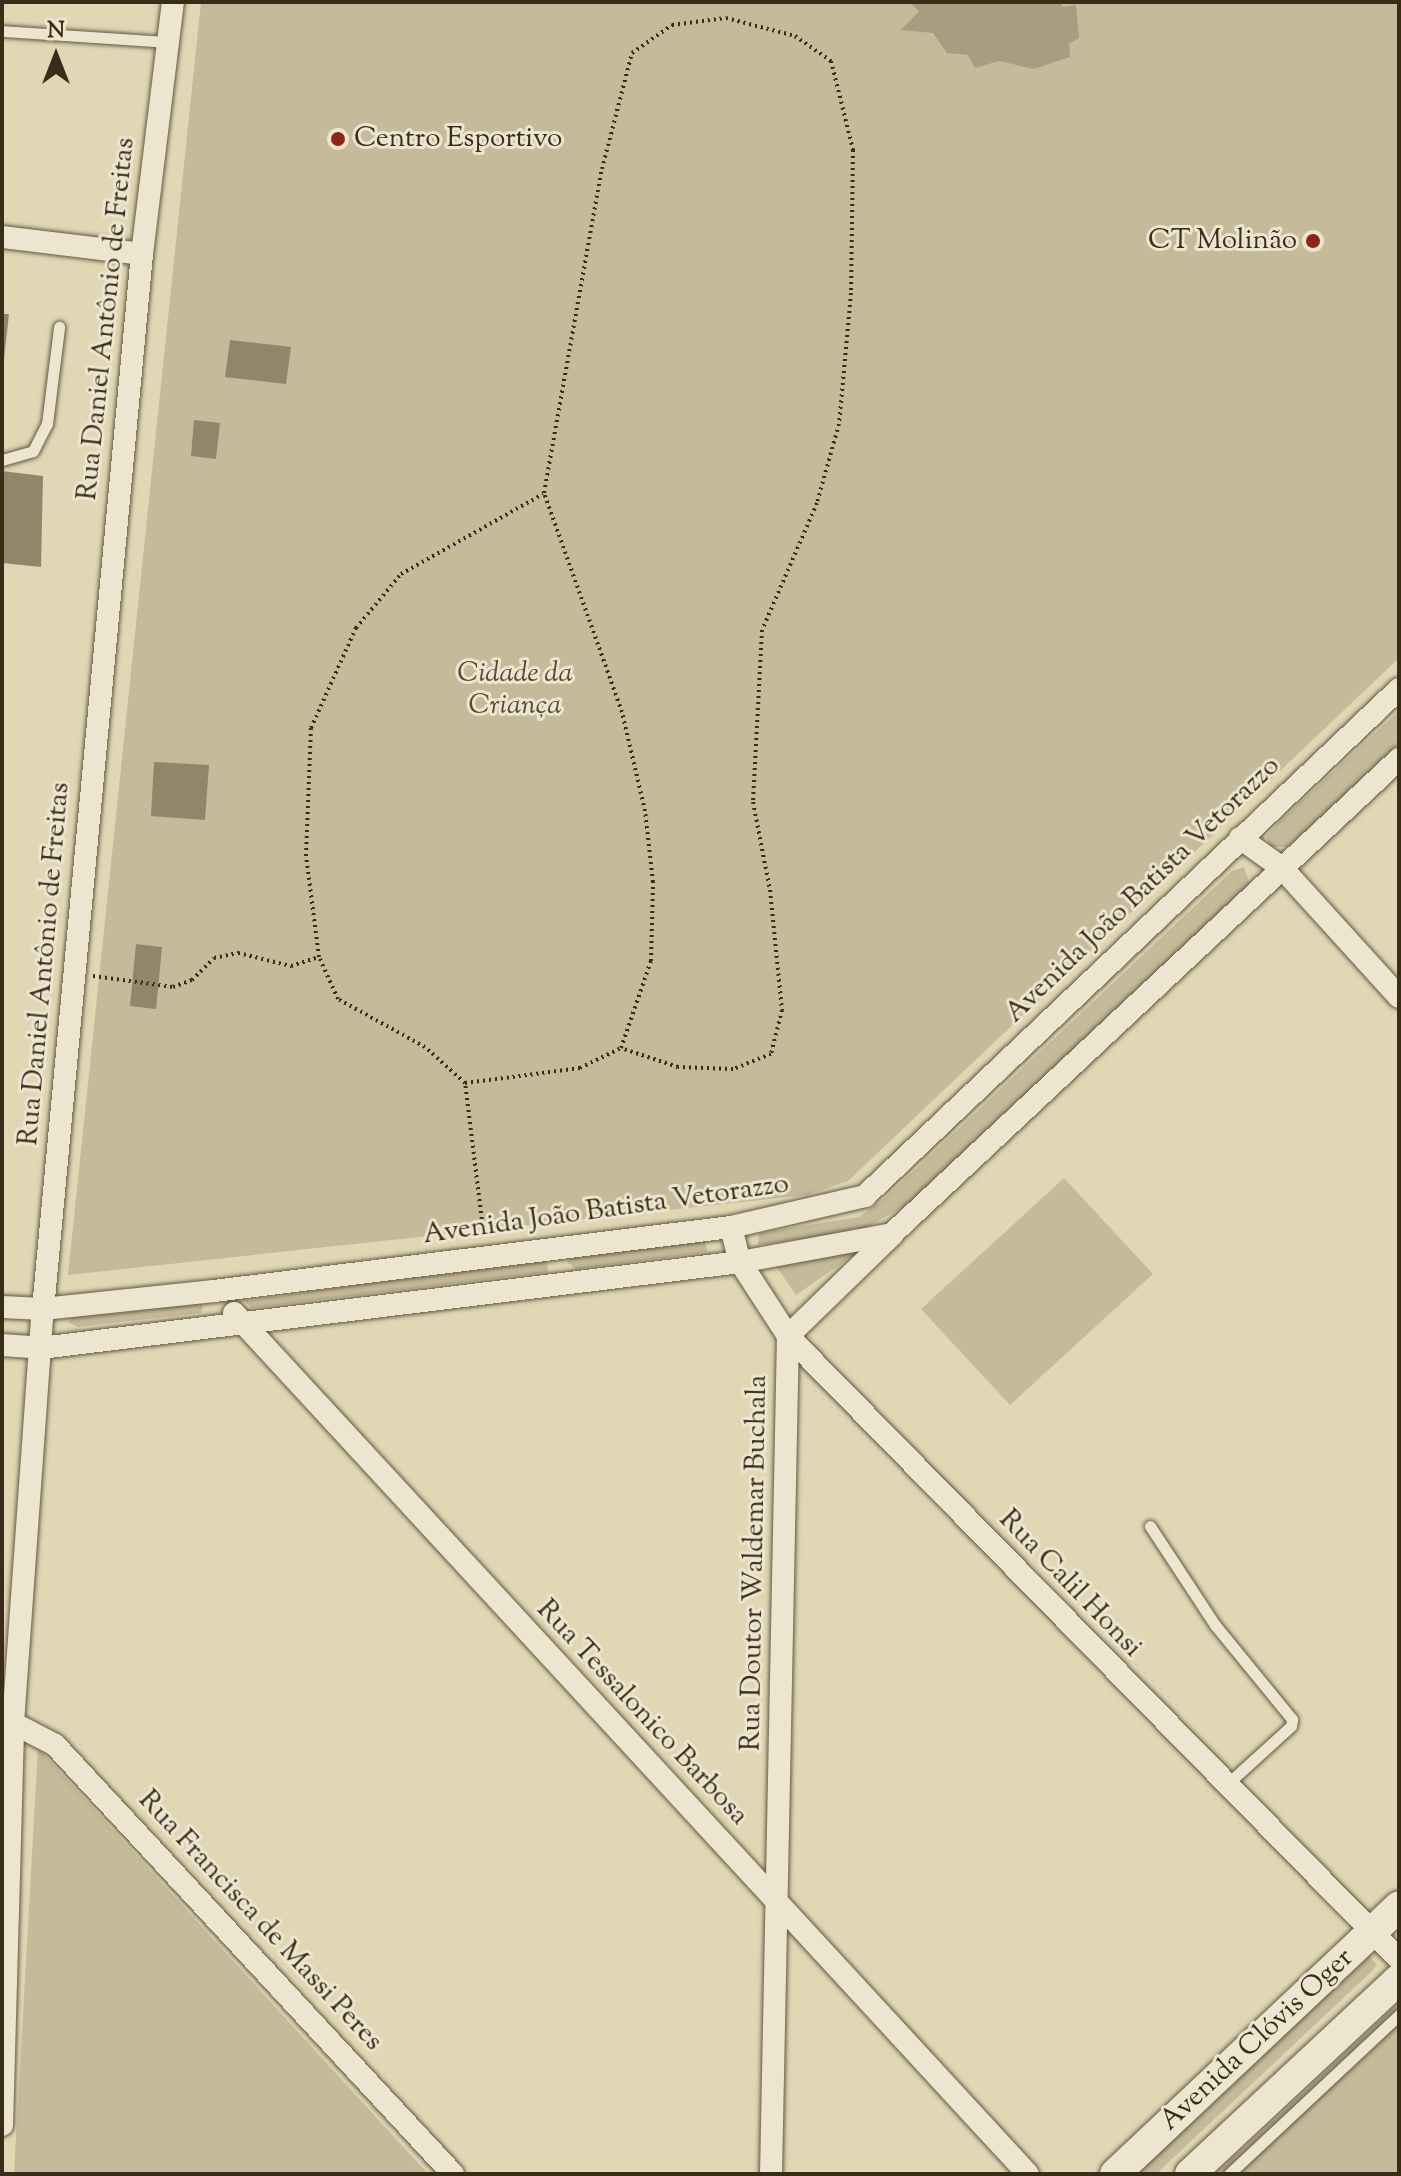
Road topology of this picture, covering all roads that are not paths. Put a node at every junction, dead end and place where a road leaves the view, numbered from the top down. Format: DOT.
graph roads {
  1 [pos="173,2"];
  2 [pos="2,31"];
  3 [pos="168,42"];
  4 [pos="2,237"];
  5 [pos="142,254"];
  6 [pos="59,327"];
  7 [pos="2,460"];
  8 [pos="1399,689"];
  9 [pos="1399,759"];
  10 [pos="1240,838"];
  11 [pos="1282,868"];
  12 [pos="1399,997"];
  13 [pos="731,1227"];
  14 [pos="892,1234"];
  15 [pos="556,1246"];
  16 [pos="740,1262"];
  17 [pos="561,1282"];
  18 [pos="214,1291"];
  19 [pos="2,1307"];
  20 [pos="43,1309"];
  21 [pos="240,1319"];
  22 [pos="788,1336"];
  23 [pos="2,1345"];
  24 [pos="41,1348"];
  25 [pos="1150,1526"];
  26 [pos="8,1722"];
  27 [pos="1225,1787"];
  28 [pos="1399,1906"];
  29 [pos="780,1907"];
  30 [pos="1371,1933"];
  31 [pos="7,1957"];
  32 [pos="1399,1959"];
  33 [pos="1399,1979"];
  34 [pos="1399,2015"];
  35 [pos="3,2100"];
  36 [pos="2,2125"];
  37 [pos="453,2174"];
  38 [pos="771,2174"];
  39 [pos="1028,2174"];
  40 [pos="1115,2174"];
  41 [pos="1190,2174"];
  42 [pos="1229,2174"];
  1 -- 3 [label="street, Rua Daniel Antônio de Freitas"];
  2 -- 3 [label="lane"];
  3 -- 5 [label="street, Rua Daniel Antônio de Freitas"];
  4 -- 5 [label="street"];
  5 -- 20 [label="street, Rua Daniel Antônio de Freitas"];
  6 -- 7 [label="lane"];
  8 -- 10 [label="street, Avenida João Batista Vetorazzo"];
  9 -- 11 [label="street"];
  10 -- 11 [label="street"];
  10 -- 13 [label="street, Avenida João Batista Vetorazzo"];
  11 -- 12 [label="street"];
  11 -- 14 [label="street"];
  13 -- 15 [label="street, Avenida João Batista Vetorazzo"];
  13 -- 16 [label="street, Rua Calil Honsi"];
  14 -- 16 [label="street"];
  14 -- 22 [label="street"];
  15 -- 17 [label="street"];
  15 -- 18 [label="street, Avenida João Batista Vetorazzo"];
  16 -- 17 [label="street"];
  16 -- 22 [label="street, Rua Calil Honsi"];
  17 -- 21 [label="street"];
  18 -- 20 [label="street, Avenida João Batista Vetorazzo"];
  18 -- 21 [label="street, Rua Tessalonico Barbosa"];
  19 -- 20 [label="street, Avenida João Batista Vetorazzo"];
  20 -- 24 [label="street, Rua Daniel Antônio de Freitas"];
  21 -- 24 [label="street"];
  21 -- 29 [label="street, Rua Tessalonico Barbosa"];
  22 -- 27 [label="street, Rua Calil Honsi"];
  22 -- 29 [label="street, Rua Doutor Waldemar Buchala"];
  23 -- 24 [label="street"];
  24 -- 26 [label="street, Rua Daniel Antônio de Freitas"];
  25 -- 27 [label="lane"];
  26 -- 31 [label="street, Rua Daniel Antônio de Freitas"];
  26 -- 37 [label="street, Rua Francisca de Massi Peres"];
  27 -- 30 [label="street, Rua Calil Honsi"];
  28 -- 30 [label="main road, Avenida Clóvis Oger"];
  29 -- 38 [label="street, Rua Doutor Waldemar Buchala"];
  29 -- 39 [label="street, Rua Tessalonico Barbosa"];
  30 -- 32 [label="street, Rua Calil Honsi"];
  30 -- 40 [label="main road, Avenida Clóvis Oger"];
  31 -- 35 [label="street, Rua Daniel Antônio de Freitas"];
  33 -- 41 [label="main road, Avenida Clóvis Oger"];
  34 -- 42 [label="lane"];
  35 -- 36 [label="street, Rua Daniel Antônio de Freitas"];
}
